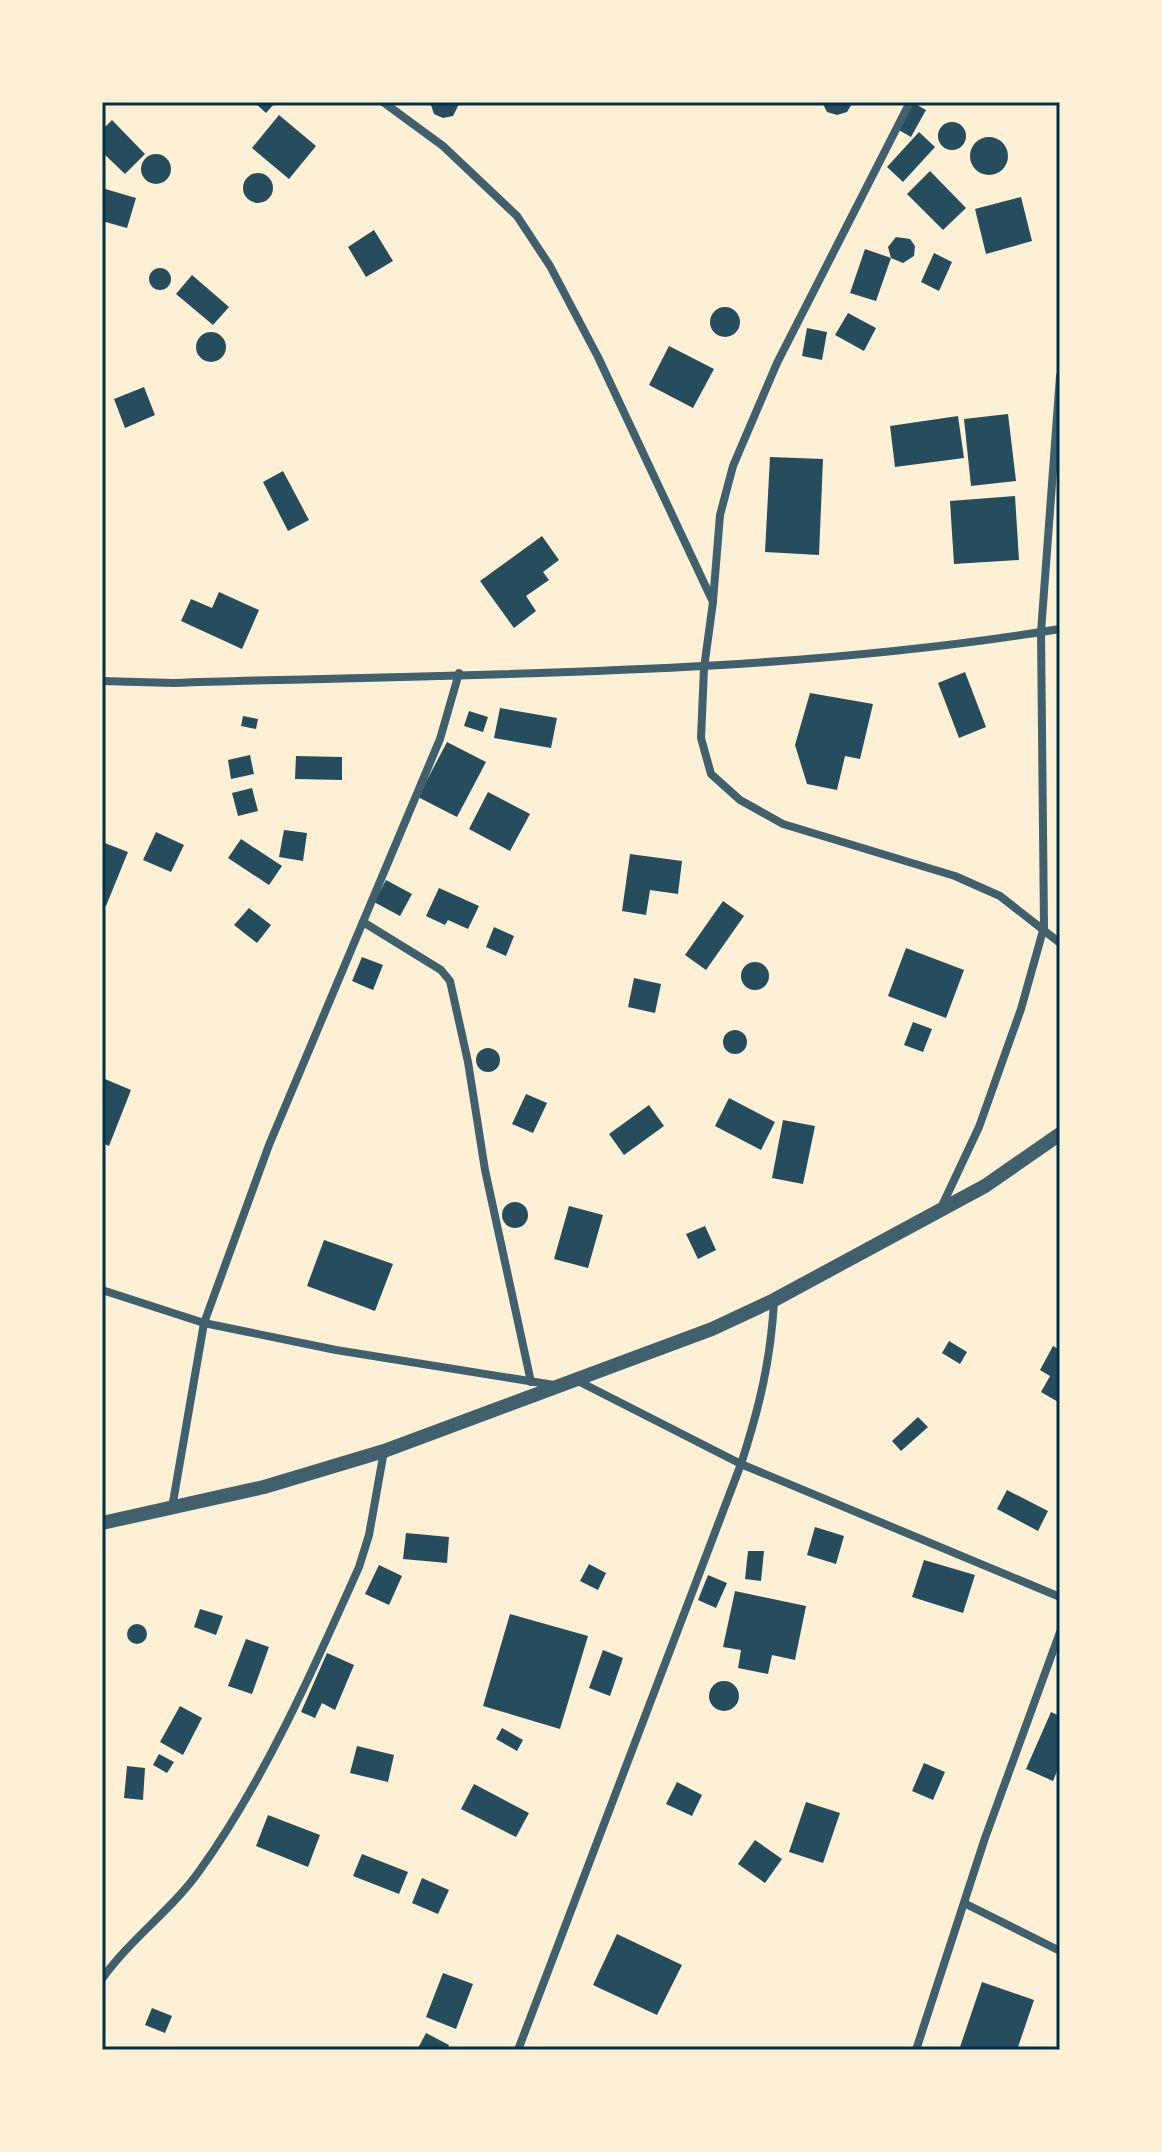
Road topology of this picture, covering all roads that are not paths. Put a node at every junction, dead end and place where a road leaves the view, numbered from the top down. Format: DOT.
graph roads {
  1 [pos="383,102"];
  2 [pos="910,102"];
  3 [pos="1060,376"];
  4 [pos="713,602"];
  5 [pos="1060,629"];
  6 [pos="1041,632"];
  7 [pos="704,668"];
  8 [pos="459,673"];
  9 [pos="102,681"];
  10 [pos="363,922"];
  11 [pos="1044,927"];
  12 [pos="1060,943"];
  13 [pos="1060,1134"];
  14 [pos="939,1211"];
  15 [pos="102,1290"];
  16 [pos="774,1300"];
  17 [pos="204,1323"];
  18 [pos="576,1380"];
  19 [pos="531,1382"];
  20 [pos="559,1386"];
  21 [pos="384,1451"];
  22 [pos="741,1464"];
  23 [pos="172,1508"];
  24 [pos="102,1523"];
  25 [pos="1060,1597"];
  26 [pos="1060,1632"];
  27 [pos="966,1904"];
  28 [pos="1060,1951"];
  29 [pos="102,1979"];
  30 [pos="518,2050"];
  31 [pos="916,2050"];
  1 -- 4 [label="street"];
  2 -- 4 [label="street"];
  3 -- 6 [label="street"];
  4 -- 7 [label="street"];
  5 -- 6 [label="street"];
  6 -- 7 [label="street"];
  6 -- 11 [label="street"];
  7 -- 8 [label="street"];
  7 -- 11 [label="street"];
  8 -- 9 [label="street"];
  8 -- 10 [label="street"];
  10 -- 17 [label="street"];
  10 -- 19 [label="street"];
  11 -- 12 [label="street"];
  11 -- 14 [label="street"];
  13 -- 14 [label="street"];
  14 -- 16 [label="street"];
  15 -- 17 [label="street"];
  16 -- 18 [label="street"];
  16 -- 22 [label="street"];
  17 -- 19 [label="street"];
  17 -- 23 [label="street"];
  18 -- 20 [label="street"];
  18 -- 22 [label="street"];
  19 -- 20 [label="street"];
  20 -- 21 [label="street"];
  21 -- 23 [label="street"];
  21 -- 29 [label="street"];
  22 -- 25 [label="street"];
  22 -- 30 [label="street"];
  23 -- 24 [label="street"];
  26 -- 27 [label="street"];
  27 -- 28 [label="street"];
  27 -- 31 [label="street"];
}
